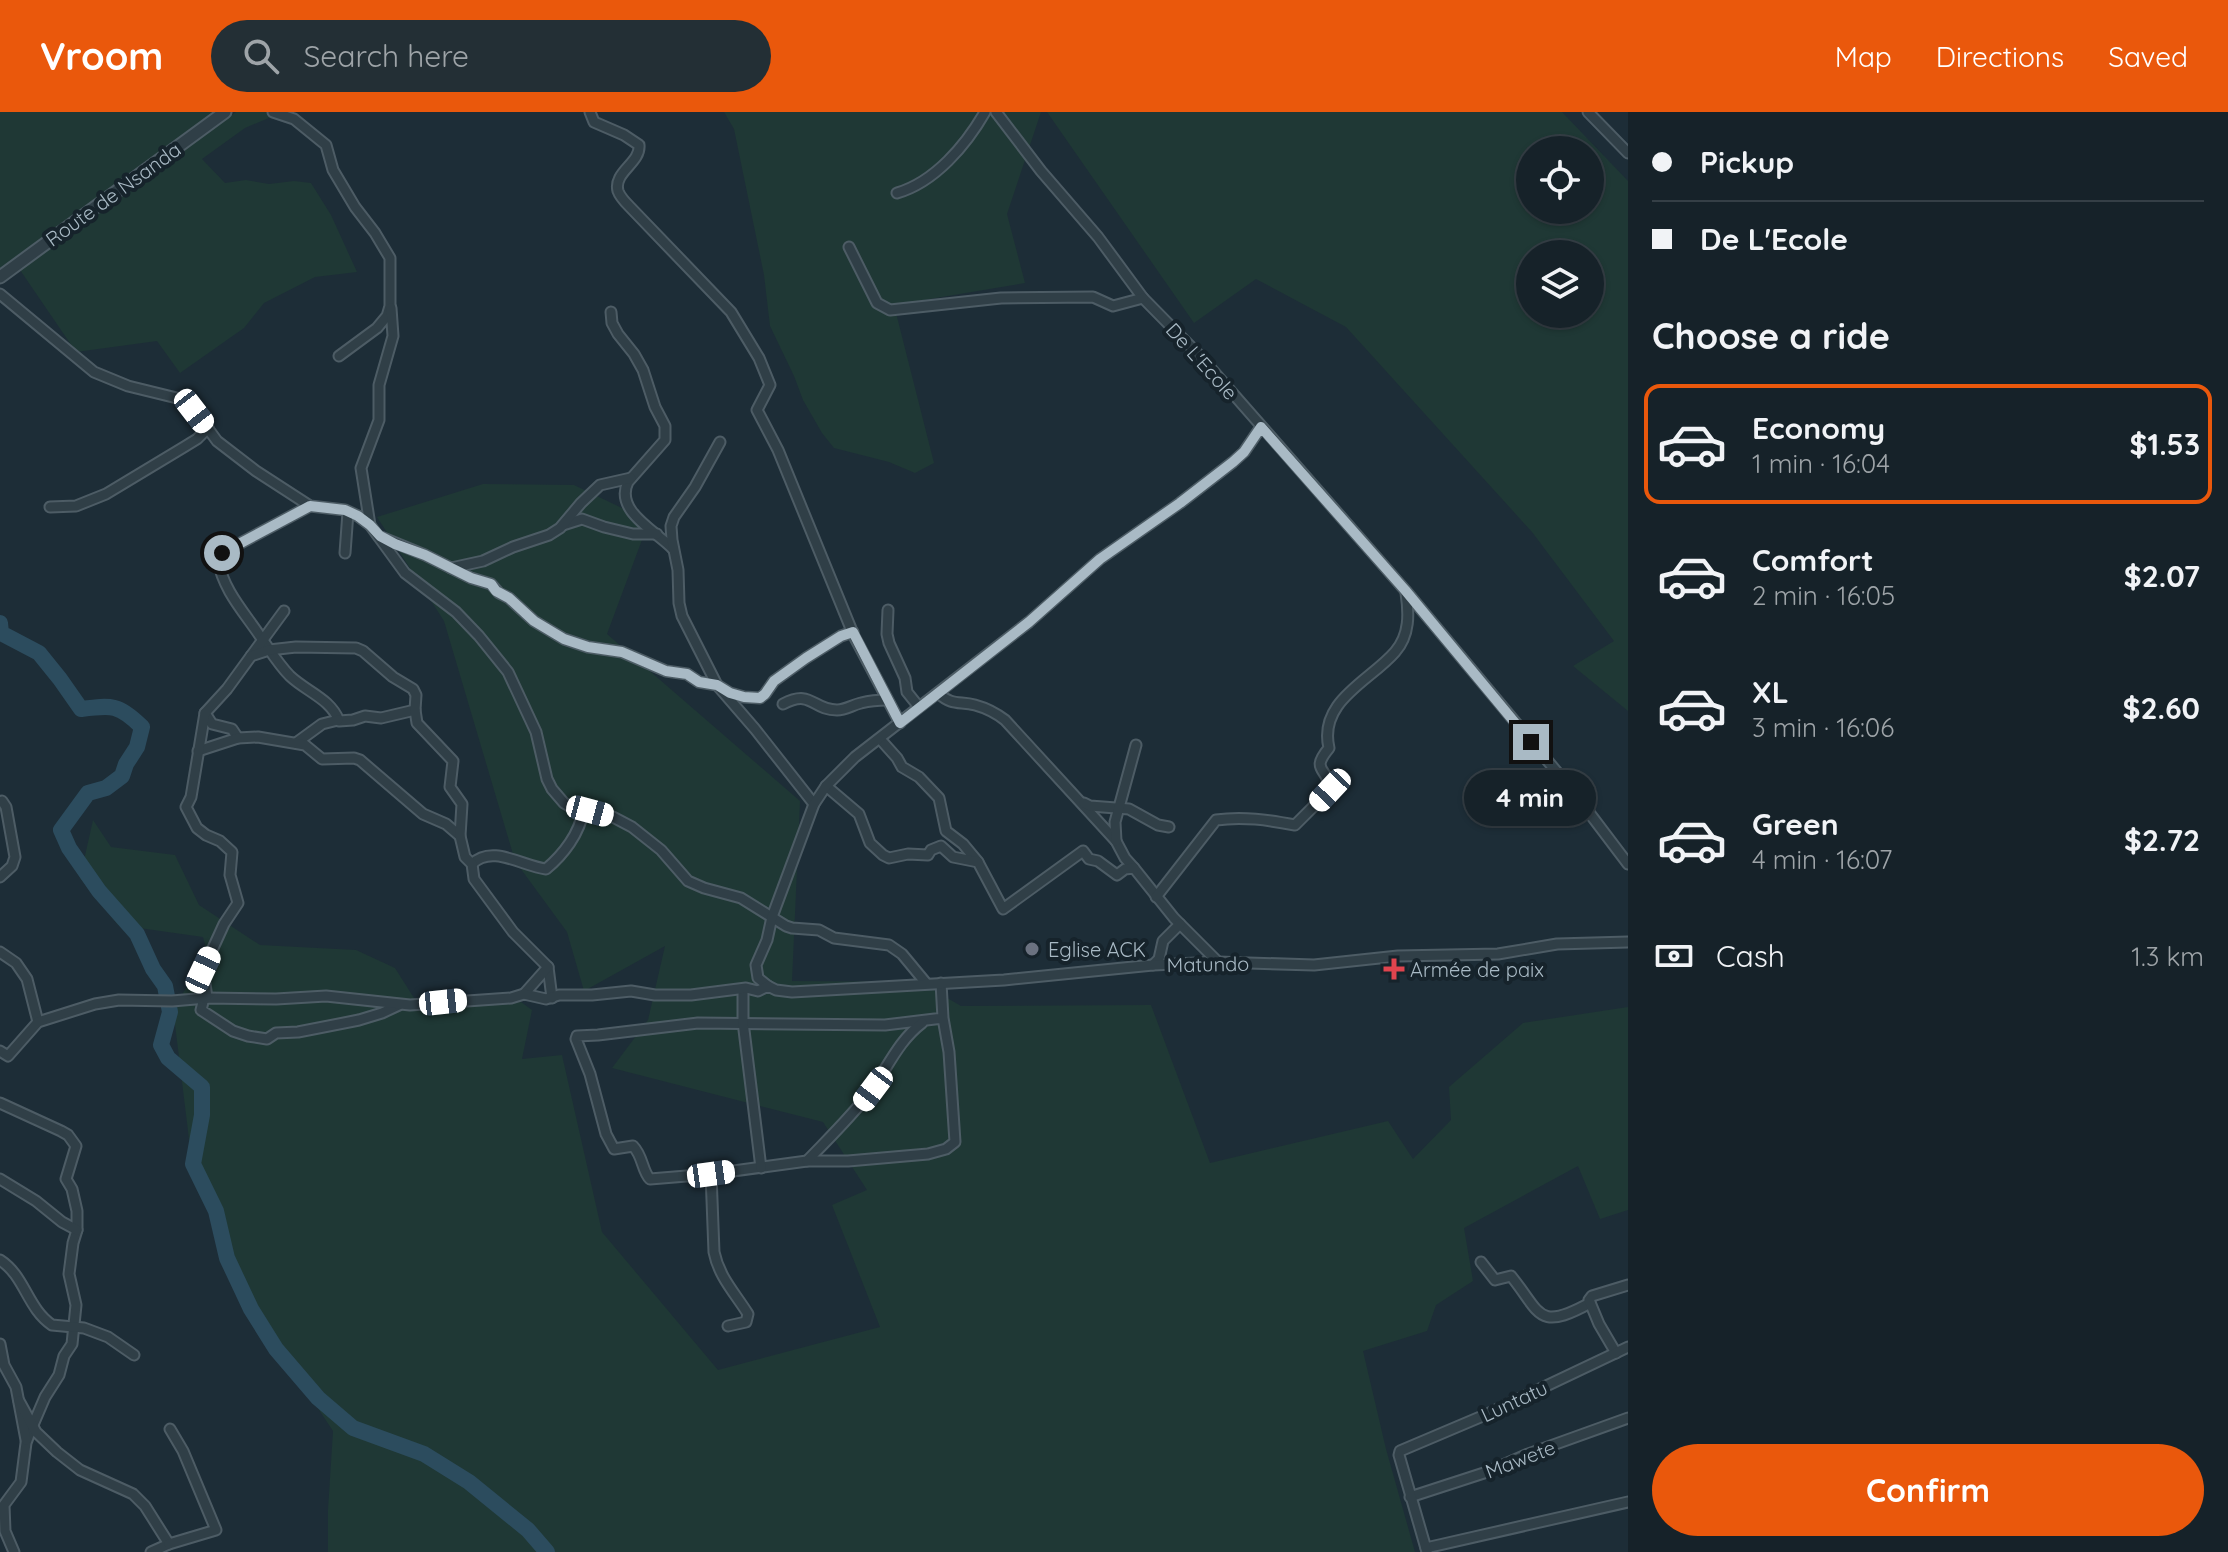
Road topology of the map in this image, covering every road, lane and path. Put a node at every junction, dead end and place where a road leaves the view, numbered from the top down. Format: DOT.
graph roads {
  1 [pos="225,112"];
  2 [pos="273,112"];
  3 [pos="590,112"];
  4 [pos="985,112"];
  5 [pos="996,112"];
  6 [pos="1588,112"];
  7 [pos="1628,153"];
  8 [pos="897,193"];
  9 [pos="849,247"];
  10 [pos="0,277"];
  11 [pos="0,294"];
  12 [pos="1143,298"];
  13 [pos="390,306"];
  14 [pos="611,312"];
  15 [pos="339,356"];
  16 [pos="1261,427"];
  17 [pos="208,428"];
  18 [pos="720,442"];
  19 [pos="631,478"];
  20 [pos="310,506"];
  21 [pos="50,507"];
  22 [pos="348,512"];
  23 [pos="370,525"];
  24 [pos="563,525"];
  25 [pos="657,534"];
  26 [pos="380,536"];
  27 [pos="675,552"];
  28 [pos="345,553"];
  29 [pos="451,568"];
  30 [pos="1405,590"];
  31 [pos="888,610"];
  32 [pos="284,611"];
  33 [pos="853,632"];
  34 [pos="263,640"];
  35 [pos="269,650"];
  36 [pos="251,656"];
  37 [pos="717,685"];
  38 [pos="938,693"];
  39 [pos="887,700"];
  40 [pos="783,704"];
  41 [pos="919,707"];
  42 [pos="415,710"];
  43 [pos="205,713"];
  44 [pos="338,720"];
  45 [pos="900,723"];
  46 [pos="238,738"];
  47 [pos="880,739"];
  48 [pos="296,743"];
  49 [pos="1136,745"];
  50 [pos="198,751"];
  51 [pos="826,786"];
  52 [pos="2,801"];
  53 [pos="1081,802"];
  54 [pos="814,804"];
  55 [pos="1119,808"];
  56 [pos="583,811"];
  57 [pos="1169,827"];
  58 [pos="460,836"];
  59 [pos="1116,841"];
  60 [pos="978,862"];
  61 [pos="472,864"];
  62 [pos="1628,864"];
  63 [pos="1134,868"];
  64 [pos="0,877"];
  65 [pos="1156,897"];
  66 [pos="772,917"];
  67 [pos="1180,924"];
  68 [pos="1628,942"];
  69 [pos="0,952"];
  70 [pos="1218,962"];
  71 [pos="1153,965"];
  72 [pos="548,967"];
  73 [pos="755,971"];
  74 [pos="926,983"];
  75 [pos="941,983"];
  76 [pos="768,986"];
  77 [pos="745,989"];
  78 [pos="524,994"];
  79 [pos="206,998"];
  80 [pos="552,998"];
  81 [pos="400,1004"];
  82 [pos="943,1018"];
  83 [pos="924,1021"];
  84 [pos="38,1022"];
  85 [pos="743,1022"];
  86 [pos="0,1051"];
  87 [pos="0,1103"];
  88 [pos="807,1161"];
  89 [pos="761,1168"];
  90 [pos="711,1174"];
  91 [pos="0,1179"];
  92 [pos="77,1230"];
  93 [pos="0,1260"];
  94 [pos="1481,1262"];
  95 [pos="1628,1285"];
  96 [pos="1590,1303"];
  97 [pos="728,1326"];
  98 [pos="74,1328"];
  99 [pos="0,1344"];
  100 [pos="1628,1347"];
  101 [pos="1616,1353"];
  102 [pos="134,1355"];
  103 [pos="4,1376"];
  104 [pos="19,1401"];
  105 [pos="1628,1418"];
  106 [pos="33,1426"];
  107 [pos="170,1429"];
  108 [pos="26,1443"];
  109 [pos="1410,1497"];
  110 [pos="1628,1502"];
  111 [pos="175,1546"];
  112 [pos="1426,1550"];
  113 [pos="14,1552"];
  114 [pos="151,1552"];
  1 -- 10 [label="street, Route de Nsanda"];
  2 -- 13 [label="street"];
  3 -- 33 [label="street"];
  4 -- 8 [label="street"];
  5 -- 12 [label="street, De L'Ecole"];
  6 -- 7 [label="street"];
  9 -- 12 [label="street"];
  11 -- 17 [label="street"];
  12 -- 16 [label="street, De L'Ecole"];
  13 -- 15 [label="street"];
  13 -- 23 [label="street"];
  14 -- 19 [label="street"];
  16 -- 30 [label="street, De L'Ecole"];
  16 -- 38 [label="street"];
  17 -- 20 [label="street"];
  17 -- 21 [label="street"];
  18 -- 27 [label="street"];
  19 -- 24 [label="street"];
  19 -- 25 [label="street"];
  20 -- 22 [label="street"];
  20 -- 34 [label="street"];
  22 -- 23 [label="street"];
  22 -- 28 [label="street"];
  23 -- 26 [label="street"];
  24 -- 25 [label="street"];
  24 -- 29 [label="street"];
  25 -- 27 [label="street"];
  26 -- 29 [label="street"];
  26 -- 56 [label="street"];
  27 -- 37 [label="street"];
  29 -- 37 [label="street"];
  30 -- 62 [label="street, De L'Ecole"];
  30 -- 65 [label="street"];
  31 -- 41 [label="street"];
  32 -- 34 [label="street"];
  33 -- 37 [label="street"];
  33 -- 39 [label="street"];
  34 -- 35 [label="street"];
  34 -- 36 [label="street"];
  35 -- 36 [label="street"];
  35 -- 42 [label="street"];
  35 -- 44 [label="street"];
  36 -- 43 [label="street"];
  37 -- 54 [label="street"];
  38 -- 41 [label="street"];
  38 -- 53 [label="street"];
  39 -- 40 [label="street"];
  39 -- 45 [label="street"];
  41 -- 45 [label="street"];
  42 -- 44 [label="street"];
  42 -- 58 [label="street"];
  43 -- 46 [label="street"];
  43 -- 50 [label="street"];
  44 -- 48 [label="street"];
  45 -- 47 [label="street"];
  46 -- 48 [label="street"];
  46 -- 50 [label="street"];
  47 -- 51 [label="street"];
  47 -- 60 [label="street"];
  48 -- 58 [label="street"];
  49 -- 55 [label="street"];
  50 -- 79 [label="street"];
  51 -- 54 [label="street"];
  51 -- 60 [label="street"];
  52 -- 64 [label="street"];
  53 -- 55 [label="street"];
  53 -- 59 [label="street"];
  54 -- 66 [label="street"];
  55 -- 57 [label="street"];
  55 -- 59 [label="street"];
  56 -- 61 [label="street"];
  56 -- 66 [label="street"];
  58 -- 61 [label="street"];
  59 -- 63 [label="street"];
  60 -- 63 [label="street"];
  61 -- 72 [label="street"];
  63 -- 65 [label="street"];
  65 -- 67 [label="street"];
  66 -- 73 [label="street"];
  66 -- 74 [label="street"];
  67 -- 70 [label="street"];
  67 -- 71 [label="street"];
  68 -- 70 [label="street, Matundo"];
  69 -- 84 [label="street"];
  70 -- 71 [label="street, Matundo"];
  71 -- 75 [label="street, Matundo"];
  72 -- 78 [label="street"];
  72 -- 80 [label="street"];
  73 -- 76 [label="street"];
  73 -- 77 [label="street"];
  74 -- 75 [label="street, Matundo"];
  74 -- 76 [label="street, Matundo"];
  75 -- 82 [label="street"];
  76 -- 77 [label="street, Matundo"];
  77 -- 80 [label="street, Matundo"];
  77 -- 85 [label="street"];
  78 -- 80 [label="street, Matundo"];
  78 -- 81 [label="street, Matundo"];
  79 -- 81 [label="street"];
  79 -- 81 [label="street"];
  79 -- 84 [label="street"];
  82 -- 83 [label="street"];
  82 -- 88 [label="street"];
  83 -- 85 [label="street"];
  83 -- 88 [label="street"];
  84 -- 86 [label="street"];
  85 -- 89 [label="street"];
  85 -- 90 [label="street"];
  87 -- 92 [label="street"];
  88 -- 89 [label="street"];
  89 -- 90 [label="street"];
  90 -- 97 [label="street"];
  91 -- 92 [label="street"];
  92 -- 98 [label="street"];
  93 -- 98 [label="street"];
  94 -- 96 [label="street"];
  95 -- 96 [label="street"];
  96 -- 101 [label="street"];
  98 -- 102 [label="street"];
  98 -- 106 [label="street"];
  99 -- 103 [label="street"];
  100 -- 101 [label="street, Luntatu"];
  101 -- 109 [label="street, Luntatu"];
  103 -- 104 [label="street"];
  104 -- 106 [label="street"];
  104 -- 108 [label="street"];
  105 -- 109 [label="street, Mawete"];
  106 -- 108 [label="street"];
  106 -- 111 [label="street"];
  107 -- 111 [label="street"];
  108 -- 113 [label="street"];
  109 -- 112 [label="street"];
  110 -- 112 [label="street"];
  111 -- 114 [label="street"];
}
